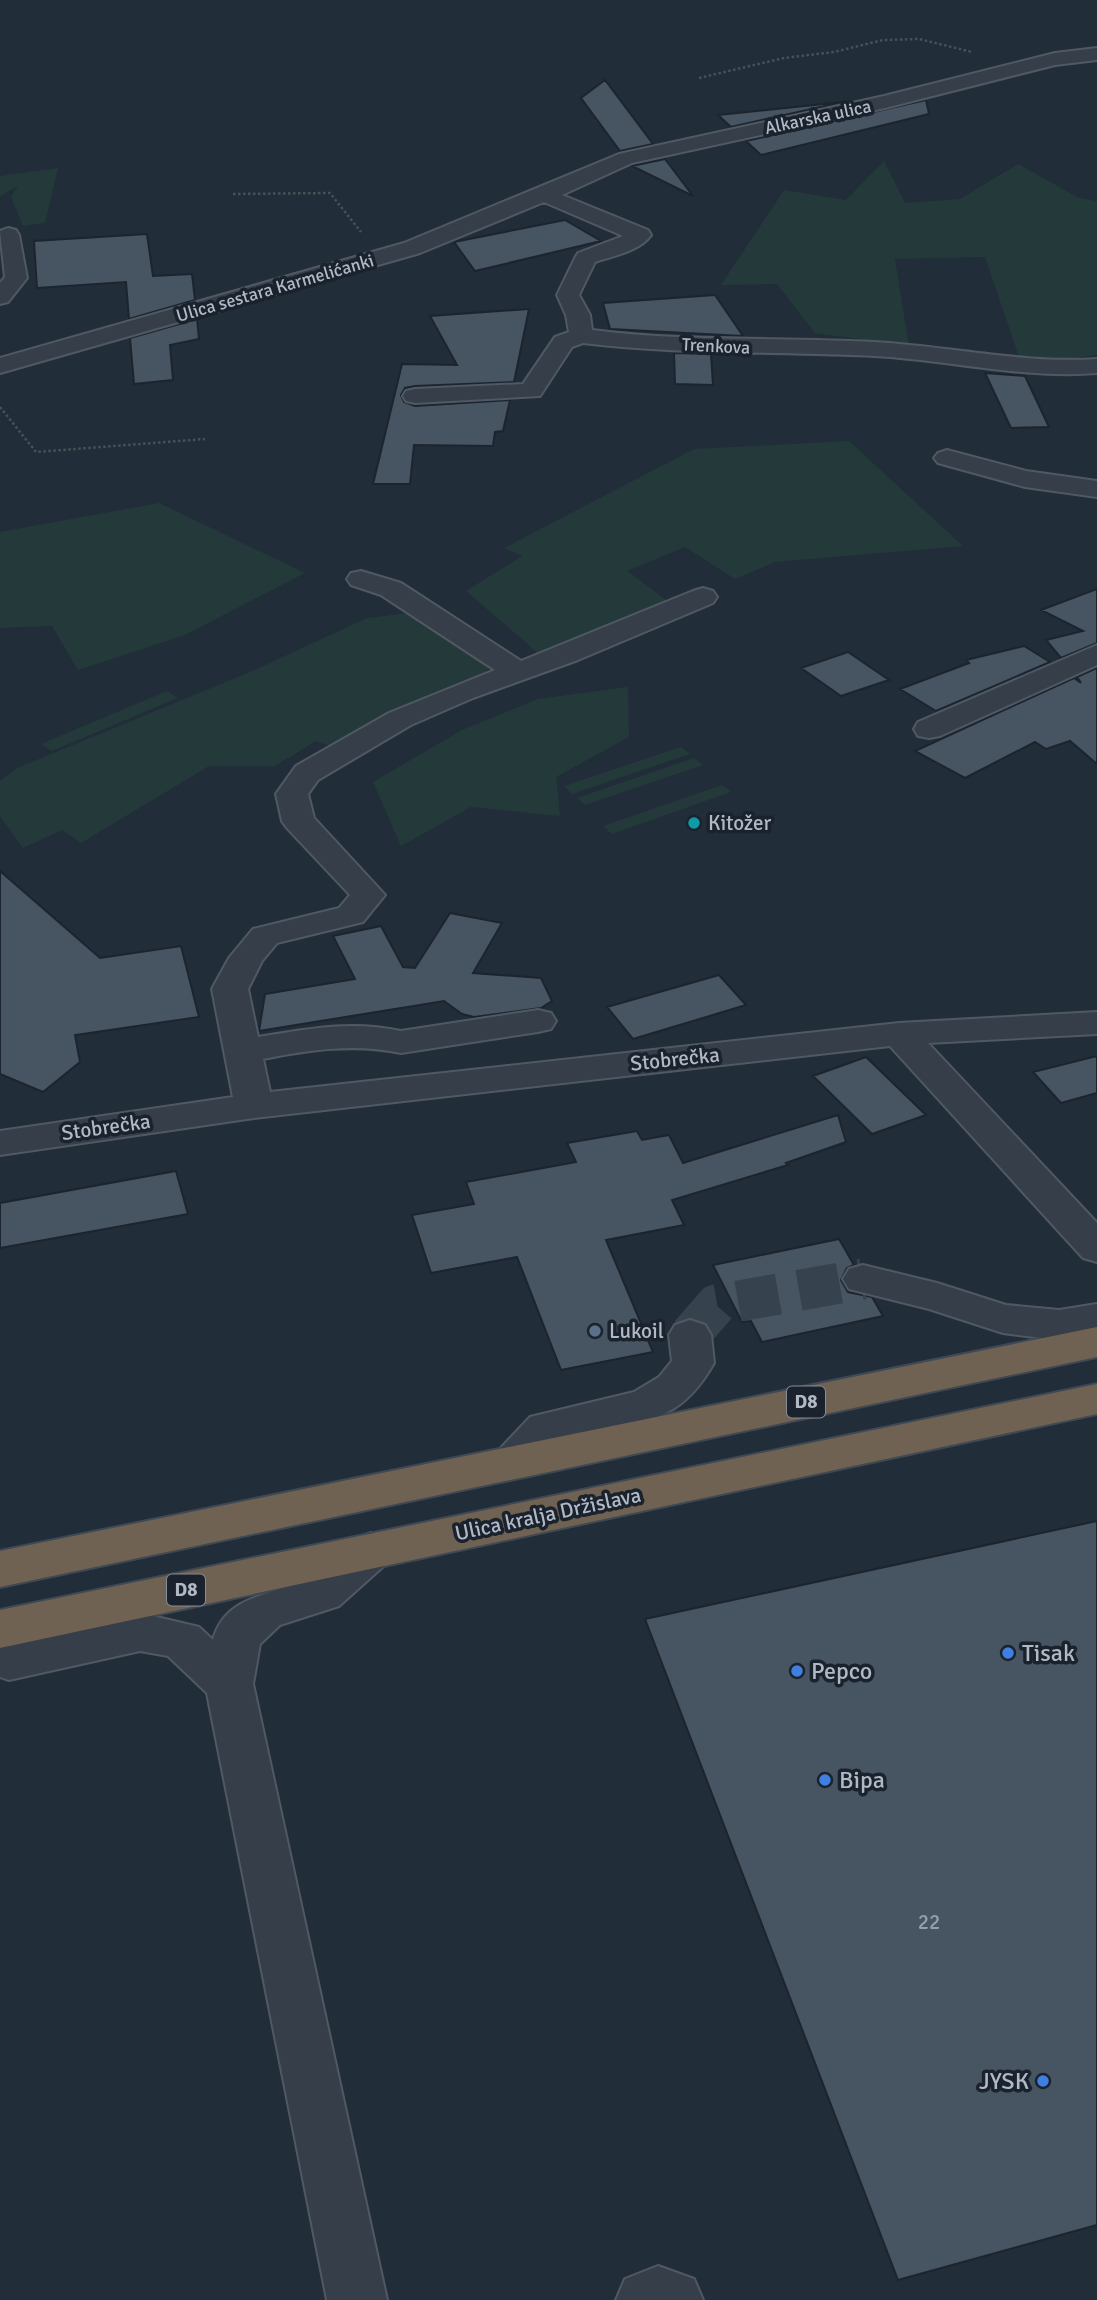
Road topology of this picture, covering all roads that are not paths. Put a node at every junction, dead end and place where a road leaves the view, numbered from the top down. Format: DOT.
graph roads {
  1 [pos="1097,54"];
  2 [pos="545,195"];
  3 [pos="8,235"];
  4 [pos="0,297"];
  5 [pos="581,336"];
  6 [pos="0,366"];
  7 [pos="1097,366"];
  8 [pos="415,396"];
  9 [pos="947,458"];
  10 [pos="1097,489"];
  11 [pos="361,579"];
  12 [pos="704,597"];
  13 [pos="1097,654"];
  14 [pos="519,673"];
  15 [pos="929,729"];
  16 [pos="538,1021"];
  17 [pos="1097,1023"];
  18 [pos="899,1034"];
  19 [pos="244,1051"];
  20 [pos="254,1106"];
  21 [pos="0,1143"];
  22 [pos="1097,1248"];
  23 [pos="863,1279"];
  24 [pos="1097,1318"];
  25 [pos="691,1335"];
  26 [pos="1097,1342"];
  27 [pos="1097,1399"];
  28 [pos="515,1462"];
  29 [pos="371,1551"];
  30 [pos="19,1565"];
  31 [pos="0,1629"];
  32 [pos="0,1657"];
  33 [pos="229,1684"];
  34 [pos="358,2300"];
  35 [pos="646,2300"];
  36 [pos="673,2300"];
  1 -- 2 [label="street, Alkarska ulica"];
  2 -- 5 [label="street"];
  2 -- 6 [label="street, Ulica sestara Karmelićanki"];
  3 -- 4 [label="street"];
  5 -- 7 [label="street, Trenkova"];
  5 -- 8 [label="street"];
  9 -- 10 [label="street"];
  11 -- 14 [label="street"];
  12 -- 14 [label="street"];
  13 -- 15 [label="street"];
  14 -- 19 [label="street"];
  16 -- 19 [label="street"];
  17 -- 18 [label="street, Stobrečka"];
  18 -- 20 [label="street, Stobrečka"];
  18 -- 22 [label="street"];
  19 -- 20 [label="street"];
  20 -- 21 [label="street, Stobrečka"];
  23 -- 24 [label="street"];
  25 -- 28 [label="street"];
  26 -- 28 [label="highway, D8"];
  27 -- 29 [label="highway, Ulica kralja Držislava / D8"];
  28 -- 30 [label="highway, D8"];
  29 -- 31 [label="highway, Ulica kralja Držislava / D8"];
  29 -- 33 [label="street"];
  32 -- 33 [label="street"];
  33 -- 34 [label="street"];
  35 -- 36 [label="street"];
}
